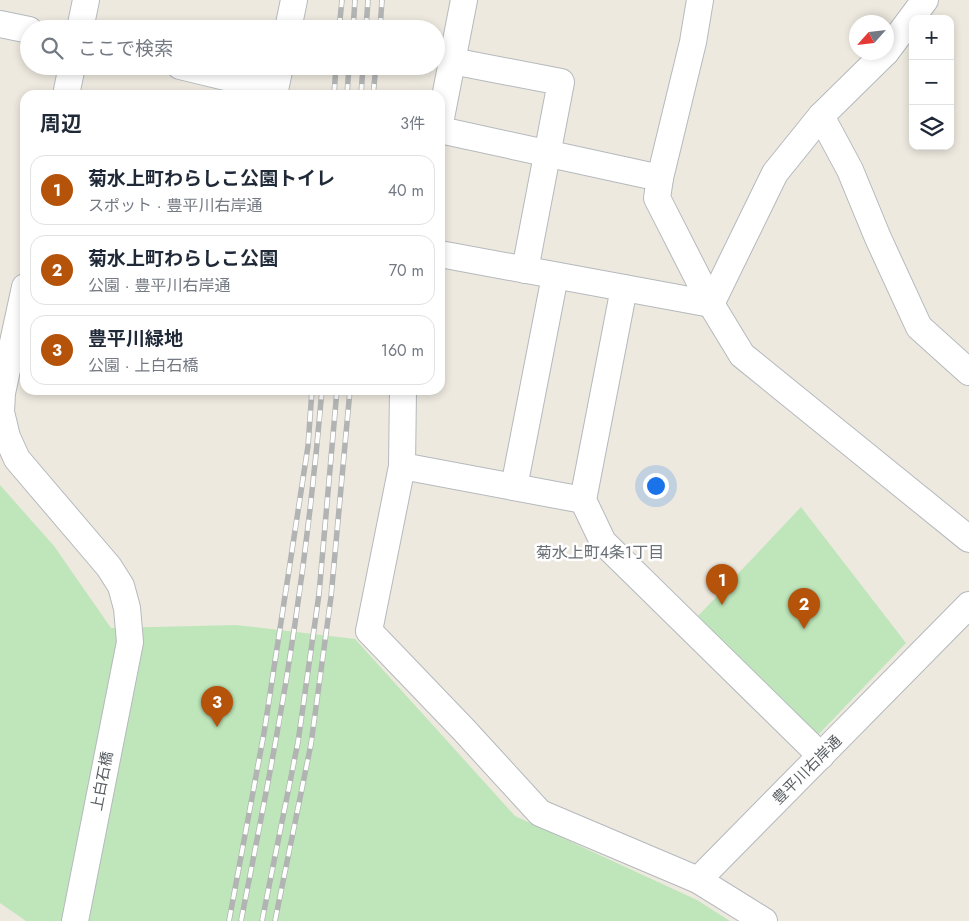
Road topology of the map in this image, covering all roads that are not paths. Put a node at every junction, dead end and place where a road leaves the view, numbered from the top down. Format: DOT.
graph roads {
  1 [pos="86,0"];
  2 [pos="294,0"];
  3 [pos="464,0"];
  4 [pos="700,0"];
  5 [pos="925,0"];
  6 [pos="82,20"];
  7 [pos="290,20"];
  8 [pos="0,24"];
  9 [pos="20,28"];
  10 [pos="894,41"];
  11 [pos="878,60"];
  12 [pos="452,61"];
  13 [pos="70,75"];
  14 [pos="228,75"];
  15 [pos="276,84"];
  16 [pos="67,90"];
  17 [pos="445,97"];
  18 [pos="821,116"];
  19 [pos="445,131"];
  20 [pos="548,154"];
  21 [pos="660,178"];
  22 [pos="445,255"];
  23 [pos="525,270"];
  24 [pos="555,276"];
  25 [pos="624,288"];
  26 [pos="711,304"];
  27 [pos="20,326"];
  28 [pos="969,372"];
  29 [pos="1,392"];
  30 [pos="403,395"];
  31 [pos="402,466"];
  32 [pos="514,487"];
  33 [pos="583,500"];
  34 [pos="969,539"];
  35 [pos="969,604"];
  36 [pos="821,756"];
  37 [pos="698,880"];
  38 [pos="74,921"];
  39 [pos="764,921"];
  1 -- 6 [label="street"];
  2 -- 7 [label="street"];
  3 -- 12 [label="street"];
  4 -- 21 [label="street"];
  5 -- 10 [label="street"];
  8 -- 9 [label="street"];
  11 -- 18 [label="street"];
  12 -- 17 [label="street"];
  12 -- 20 [label="street"];
  13 -- 16 [label="street"];
  14 -- 15 [label="street"];
  18 -- 26 [label="street"];
  18 -- 28 [label="street"];
  19 -- 20 [label="street"];
  20 -- 21 [label="street"];
  20 -- 23 [label="street"];
  21 -- 26 [label="street"];
  22 -- 23 [label="street"];
  23 -- 24 [label="street"];
  24 -- 25 [label="street"];
  24 -- 32 [label="street"];
  25 -- 26 [label="street"];
  25 -- 33 [label="street"];
  26 -- 34 [label="street"];
  27 -- 29 [label="street, 上白石橋"];
  29 -- 38 [label="street, 上白石橋"];
  30 -- 31 [label="street"];
  31 -- 32 [label="street"];
  31 -- 37 [label="street"];
  32 -- 33 [label="street"];
  33 -- 36 [label="street"];
  35 -- 36 [label="street, 豊平川右岸通"];
  36 -- 37 [label="street, 豊平川右岸通"];
  37 -- 39 [label="street"];
}
